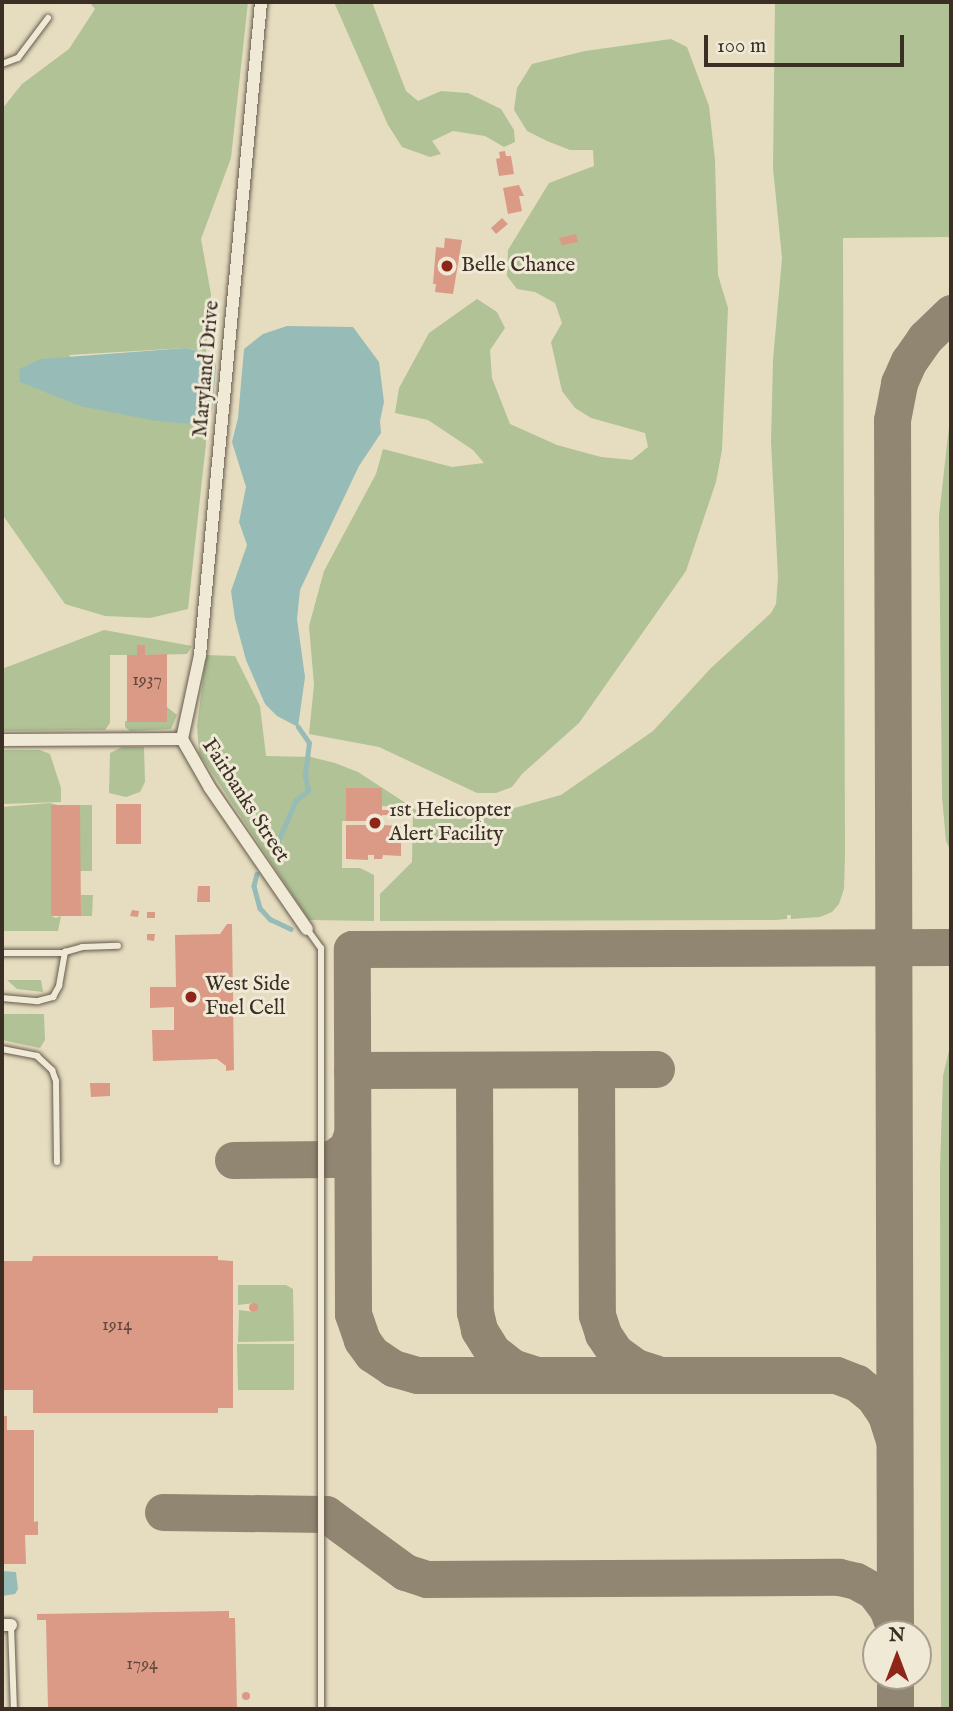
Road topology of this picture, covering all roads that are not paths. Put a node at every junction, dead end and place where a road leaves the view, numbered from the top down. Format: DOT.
graph roads {
  1 [pos="261,2"];
  2 [pos="48,18"];
  3 [pos="2,64"];
  4 [pos="182,739"];
  5 [pos="2,740"];
  6 [pos="307,929"];
  7 [pos="118,946"];
  8 [pos="2,953"];
  9 [pos="64,953"];
  10 [pos="2,998"];
  11 [pos="2,1049"];
  12 [pos="57,1161"];
  13 [pos="6,1625"];
  14 [pos="14,1709"];
  15 [pos="321,1709"];
  1 -- 4 [label="street, Maryland Drive"];
  2 -- 3 [label="lane"];
  4 -- 5 [label="street, Fairbanks Street"];
  4 -- 6 [label="street, Fairbanks Street"];
  6 -- 15 [label="lane"];
  7 -- 9 [label="lane"];
  8 -- 9 [label="lane"];
  9 -- 10 [label="lane"];
  11 -- 12 [label="lane"];
  13 -- 14 [label="lane"];
}
